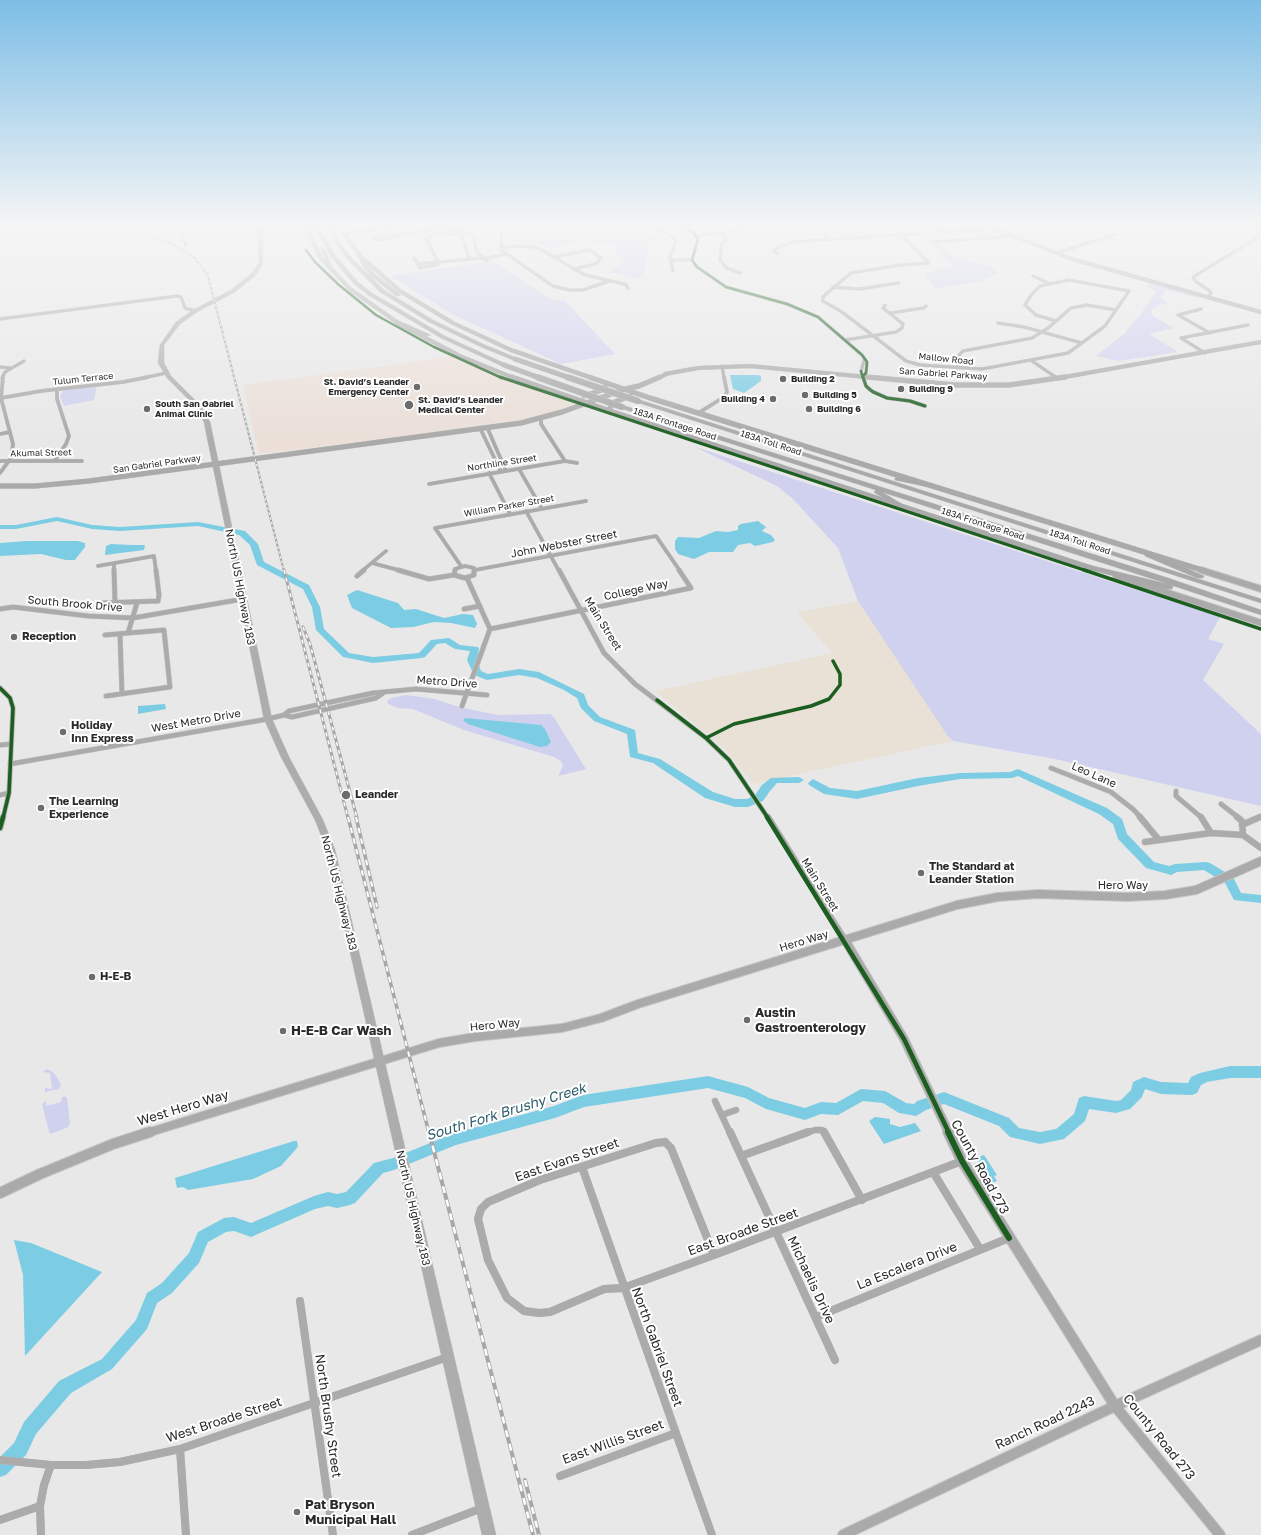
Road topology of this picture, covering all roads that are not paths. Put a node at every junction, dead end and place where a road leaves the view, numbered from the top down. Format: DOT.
graph roads {
  1 [pos="164,298"];
  2 [pos="181,298"];
  3 [pos="220,298"];
  4 [pos="361,298"];
  5 [pos="376,298"];
  6 [pos="393,298"];
  7 [pos="402,298"];
  8 [pos="411,298"];
  9 [pos="763,298"];
  10 [pos="823,298"];
  11 [pos="1030,298"];
  12 [pos="1124,298"];
  13 [pos="1209,298"];
  14 [pos="885,305"];
  15 [pos="926,306"];
  16 [pos="1116,310"];
  17 [pos="1201,310"];
  18 [pos="195,311"];
  19 [pos="1261,312"];
  20 [pos="890,313"];
  21 [pos="0,319"];
  22 [pos="395,321"];
  23 [pos="1056,321"];
  24 [pos="998,323"];
  25 [pos="1248,324"];
  26 [pos="1042,332"];
  27 [pos="1210,333"];
  28 [pos="872,336"];
  29 [pos="463,337"];
  30 [pos="845,340"];
  31 [pos="1261,342"];
  32 [pos="1082,343"];
  33 [pos="1205,352"];
  34 [pos="24,361"];
  35 [pos="496,361"];
  36 [pos="1032,361"];
  37 [pos="722,366"];
  38 [pos="0,367"];
  39 [pos="11,368"];
  40 [pos="957,368"];
  41 [pos="166,373"];
  42 [pos="863,376"];
  43 [pos="1057,378"];
  44 [pos="603,382"];
  45 [pos="1,387"];
  46 [pos="57,389"];
  47 [pos="625,389"];
  48 [pos="568,396"];
  49 [pos="1,398"];
  50 [pos="650,398"];
  51 [pos="588,403"];
  52 [pos="925,406"];
  53 [pos="700,412"];
  54 [pos="616,413"];
  55 [pos="689,417"];
  56 [pos="541,419"];
  57 [pos="678,424"];
  58 [pos="487,429"];
  59 [pos="481,430"];
  60 [pos="10,432"];
  61 [pos="0,434"];
  62 [pos="55,460"];
  63 [pos="0,461"];
  64 [pos="9,461"];
  65 [pos="82,461"];
  66 [pos="565,461"];
  67 [pos="577,463"];
  68 [pos="217,464"];
  69 [pos="519,469"];
  70 [pos="506,471"];
  71 [pos="501,472"];
  72 [pos="0,474"];
  73 [pos="490,474"];
  74 [pos="429,484"];
  75 [pos="0,486"];
  76 [pos="933,486"];
  77 [pos="586,501"];
  78 [pos="902,506"];
  79 [pos="542,509"];
  80 [pos="526,512"];
  81 [pos="510,514"];
  82 [pos="386,551"];
  83 [pos="1148,554"];
  84 [pos="550,556"];
  85 [pos="114,563"];
  86 [pos="372,563"];
  87 [pos="98,566"];
  88 [pos="461,566"];
  89 [pos="1085,566"];
  90 [pos="475,570"];
  91 [pos="454,574"];
  92 [pos="357,576"];
  93 [pos="467,578"];
  94 [pos="691,588"];
  95 [pos="1261,589"];
  96 [pos="1261,594"];
  97 [pos="243,599"];
  98 [pos="1261,601"];
  99 [pos="101,603"];
  100 [pos="115,603"];
  101 [pos="137,603"];
  102 [pos="480,606"];
  103 [pos="0,609"];
  104 [pos="464,609"];
  105 [pos="580,610"];
  106 [pos="1261,613"];
  107 [pos="1261,617"];
  108 [pos="133,618"];
  109 [pos="1261,624"];
  110 [pos="490,629"];
  111 [pos="128,633"];
  112 [pos="105,634"];
  113 [pos="120,634"];
  114 [pos="0,688"];
  115 [pos="466,693"];
  116 [pos="122,694"];
  117 [pos="487,695"];
  118 [pos="106,696"];
  119 [pos="462,706"];
  120 [pos="268,719"];
  121 [pos="11,744"];
  122 [pos="0,745"];
  123 [pos="10,764"];
  124 [pos="1051,768"];
  125 [pos="1176,791"];
  126 [pos="9,793"];
  127 [pos="0,795"];
  128 [pos="1221,804"];
  129 [pos="1261,817"];
  130 [pos="1242,826"];
  131 [pos="0,828"];
  132 [pos="1211,833"];
  133 [pos="1243,835"];
  134 [pos="1159,840"];
  135 [pos="1145,842"];
  136 [pos="1261,848"];
  137 [pos="1261,861"];
  138 [pos="844,940"];
  139 [pos="378,1061"];
  140 [pos="715,1101"];
  141 [pos="935,1105"];
  142 [pos="736,1110"];
  143 [pos="722,1115"];
  144 [pos="741,1156"];
  145 [pos="962,1161"];
  146 [pos="582,1167"];
  147 [pos="933,1172"];
  148 [pos="0,1193"];
  149 [pos="862,1200"];
  150 [pos="776,1232"];
  151 [pos="1009,1238"];
  152 [pos="980,1250"];
  153 [pos="714,1255"];
  154 [pos="623,1288"];
  155 [pos="300,1301"];
  156 [pos="530,1313"];
  157 [pos="816,1317"];
  158 [pos="1261,1340"];
  159 [pos="448,1357"];
  160 [pos="835,1360"];
  161 [pos="314,1404"];
  162 [pos="1115,1406"];
  163 [pos="676,1433"];
  164 [pos="180,1449"];
  165 [pos="0,1460"];
  166 [pos="51,1465"];
  167 [pos="560,1476"];
  168 [pos="40,1506"];
  169 [pos="482,1508"];
  170 [pos="0,1520"];
  171 [pos="41,1535"];
  172 [pos="186,1535"];
  173 [pos="334,1535"];
  174 [pos="412,1535"];
  175 [pos="488,1535"];
  176 [pos="712,1535"];
  177 [pos="844,1535"];
  178 [pos="1220,1535"];
  1 -- 21 [label="street"];
  2 -- 18 [label="street"];
  3 -- 18 [label="main road, North US Highway 183"];
  4 -- 22 [label="main road, 183A Frontage Road"];
  5 -- 35 [label="highway, 183A Toll Road"];
  6 -- 29 [label="highway, 183A Toll Road"];
  7 -- 29 [label="highway"];
  8 -- 44 [label="main road, 183A Frontage Road"];
  9 -- 30 [label="street"];
  10 -- 28 [label="street, Mallow Road"];
  11 -- 23 [label="street"];
  12 -- 16 [label="street, Mallow Road"];
  13 -- 19 [label="main road"];
  14 -- 20 [label="street"];
  15 -- 20 [label="street"];
  16 -- 23 [label="street"];
  16 -- 32 [label="street, Mallow Road"];
  17 -- 27 [label="street"];
  18 -- 41 [label="main road, North US Highway 183"];
  20 -- 28 [label="street"];
  22 -- 35 [label="highway"];
  22 -- 48 [label="main road, 183A Frontage Road"];
  23 -- 26 [label="street"];
  24 -- 26 [label="street"];
  25 -- 27 [label="street"];
  26 -- 32 [label="street"];
  26 -- 40 [label="street"];
  27 -- 33 [label="street"];
  28 -- 30 [label="street"];
  28 -- 40 [label="street, Mallow Road"];
  29 -- 55 [label="highway, 183A Toll Road, bridge"];
  30 -- 42 [label="street"];
  31 -- 33 [label="main road, San Gabriel Parkway"];
  32 -- 36 [label="street, Mallow Road"];
  33 -- 43 [label="main road, San Gabriel Parkway"];
  34 -- 39 [label="street"];
  35 -- 57 [label="highway, 183A Toll Road, bridge"];
  36 -- 40 [label="street, Mallow Road"];
  36 -- 43 [label="street"];
  37 -- 42 [label="main road, San Gabriel Parkway"];
  37 -- 47 [label="main road, San Gabriel Parkway"];
  37 -- 53 [label="street"];
  38 -- 39 [label="street"];
  39 -- 45 [label="street"];
  41 -- 46 [label="street, Tulum Terrace"];
  41 -- 68 [label="main road, North US Highway 183"];
  42 -- 43 [label="main road, San Gabriel Parkway"];
  42 -- 52 [label="street"];
  44 -- 47 [label="main road, 183A Frontage Road"];
  44 -- 48 [label="main road"];
  45 -- 49 [label="street"];
  46 -- 49 [label="street, Tulum Terrace"];
  46 -- 62 [label="street"];
  47 -- 50 [label="main road, 183A Frontage Road"];
  47 -- 51 [label="main road, San Gabriel Parkway"];
  48 -- 51 [label="main road, 183A Frontage Road"];
  49 -- 60 [label="street"];
  50 -- 53 [label="main road, 183A Frontage Road"];
  50 -- 54 [label="main road"];
  51 -- 54 [label="main road, 183A Frontage Road"];
  51 -- 56 [label="main road, San Gabriel Parkway"];
  53 -- 76 [label="main road, 183A Frontage Road"];
  54 -- 78 [label="main road, 183A Frontage Road"];
  55 -- 76 [label="highway"];
  55 -- 98 [label="highway, 183A Toll Road"];
  56 -- 58 [label="main road, San Gabriel Parkway"];
  56 -- 66 [label="street"];
  57 -- 78 [label="highway"];
  57 -- 106 [label="highway, 183A Toll Road"];
  58 -- 59 [label="main road, San Gabriel Parkway"];
  58 -- 70 [label="street"];
  59 -- 68 [label="main road, San Gabriel Parkway"];
  59 -- 71 [label="street"];
  60 -- 61 [label="street"];
  60 -- 64 [label="street"];
  62 -- 64 [label="street, Akumal Street"];
  62 -- 65 [label="street, Akumal Street"];
  63 -- 64 [label="street, Akumal Street"];
  64 -- 72 [label="street"];
  66 -- 67 [label="street, Northline Street"];
  66 -- 69 [label="street, Northline Street"];
  68 -- 75 [label="main road, San Gabriel Parkway"];
  68 -- 97 [label="main road, North US Highway 183"];
  69 -- 70 [label="street, Northline Street"];
  69 -- 79 [label="street"];
  70 -- 71 [label="street, Northline Street"];
  71 -- 73 [label="street, Northline Street"];
  73 -- 74 [label="street, Northline Street"];
  73 -- 81 [label="street"];
  76 -- 83 [label="main road, 183A Frontage Road"];
  77 -- 79 [label="street, William Parker Street"];
  78 -- 89 [label="main road, 183A Frontage Road"];
  79 -- 80 [label="street, William Parker Street"];
  80 -- 81 [label="street, William Parker Street"];
  80 -- 84 [label="street, Main Street"];
  81 -- 88 [label="street, William Parker Street"];
  82 -- 86 [label="street"];
  83 -- 95 [label="main road, 183A Frontage Road"];
  83 -- 96 [label="highway"];
  84 -- 90 [label="street, John Webster Street"];
  84 -- 94 [label="street, John Webster Street"];
  84 -- 105 [label="street, Main Street"];
  85 -- 87 [label="street"];
  85 -- 100 [label="street"];
  85 -- 101 [label="street"];
  86 -- 91 [label="street"];
  86 -- 92 [label="street"];
  88 -- 90 [label="street"];
  88 -- 91 [label="street"];
  89 -- 107 [label="highway"];
  89 -- 109 [label="main road, 183A Frontage Road"];
  90 -- 93 [label="street"];
  91 -- 93 [label="street"];
  93 -- 102 [label="street"];
  94 -- 105 [label="street, College Way"];
  97 -- 108 [label="street, South Brook Drive"];
  97 -- 120 [label="main road, North US Highway 183"];
  99 -- 100 [label="street"];
  100 -- 101 [label="street"];
  101 -- 108 [label="street"];
  102 -- 104 [label="street"];
  102 -- 110 [label="street"];
  103 -- 108 [label="street, South Brook Drive"];
  105 -- 110 [label="street, College Way"];
  105 -- 138 [label="street, Main Street"];
  108 -- 111 [label="street"];
  110 -- 115 [label="street"];
  111 -- 113 [label="street"];
  111 -- 116 [label="street"];
  112 -- 113 [label="street"];
  113 -- 116 [label="street"];
  114 -- 121 [label="street"];
  115 -- 117 [label="street, Metro Drive"];
  115 -- 119 [label="street"];
  115 -- 120 [label="street, Metro Drive"];
  116 -- 118 [label="street"];
  120 -- 123 [label="street, West Metro Drive"];
  120 -- 139 [label="main road, North US Highway 183"];
  121 -- 122 [label="street"];
  121 -- 123 [label="street"];
  123 -- 126 [label="street"];
  124 -- 134 [label="street, Leo Lane"];
  125 -- 132 [label="street"];
  126 -- 127 [label="street"];
  126 -- 131 [label="street"];
  128 -- 130 [label="street"];
  129 -- 130 [label="street"];
  130 -- 133 [label="street"];
  132 -- 133 [label="street"];
  132 -- 134 [label="street"];
  133 -- 136 [label="street"];
  134 -- 135 [label="street"];
  137 -- 138 [label="main road, Hero Way"];
  138 -- 139 [label="main road, Hero Way"];
  138 -- 141 [label="main road, Main Street"];
  139 -- 148 [label="main road, West Hero Way"];
  139 -- 159 [label="main road, North US Highway 183"];
  140 -- 143 [label="street, Michaelis Drive"];
  141 -- 145 [label="main road, County Road 273"];
  142 -- 143 [label="street"];
  143 -- 144 [label="street, Michaelis Drive"];
  144 -- 149 [label="street"];
  144 -- 150 [label="street, Michaelis Drive"];
  145 -- 147 [label="street, East Broade Street"];
  145 -- 151 [label="main road, County Road 273"];
  146 -- 153 [label="street, East Evans Street"];
  146 -- 154 [label="street, North Gabriel Street"];
  146 -- 156 [label="street, East Evans Street"];
  147 -- 149 [label="street, East Broade Street"];
  147 -- 152 [label="street"];
  149 -- 150 [label="street, East Broade Street"];
  150 -- 153 [label="street, East Broade Street"];
  150 -- 157 [label="street, Michaelis Drive"];
  151 -- 152 [label="street, La Escalera Drive"];
  151 -- 162 [label="main road, County Road 273"];
  152 -- 157 [label="street, La Escalera Drive"];
  153 -- 154 [label="street, East Broade Street"];
  154 -- 156 [label="street, East Broade Street"];
  154 -- 163 [label="street, North Gabriel Street"];
  155 -- 161 [label="street, North Brushy Street"];
  157 -- 160 [label="street, Michaelis Drive"];
  158 -- 162 [label="main road, Ranch Road 2243"];
  159 -- 161 [label="street, West Broade Street"];
  159 -- 169 [label="main road, North US Highway 183"];
  161 -- 164 [label="street, West Broade Street"];
  161 -- 173 [label="street, North Brushy Street"];
  162 -- 177 [label="main road, Ranch Road 2243"];
  162 -- 178 [label="main road, County Road 273"];
  163 -- 167 [label="street, East Willis Street"];
  163 -- 176 [label="street, North Gabriel Street"];
  164 -- 166 [label="street, West Broade Street"];
  164 -- 172 [label="street"];
  165 -- 166 [label="street, West Broade Street"];
  166 -- 168 [label="street"];
  168 -- 170 [label="street"];
  168 -- 171 [label="street"];
  169 -- 174 [label="street"];
  169 -- 175 [label="main road, North US Highway 183"];
}
